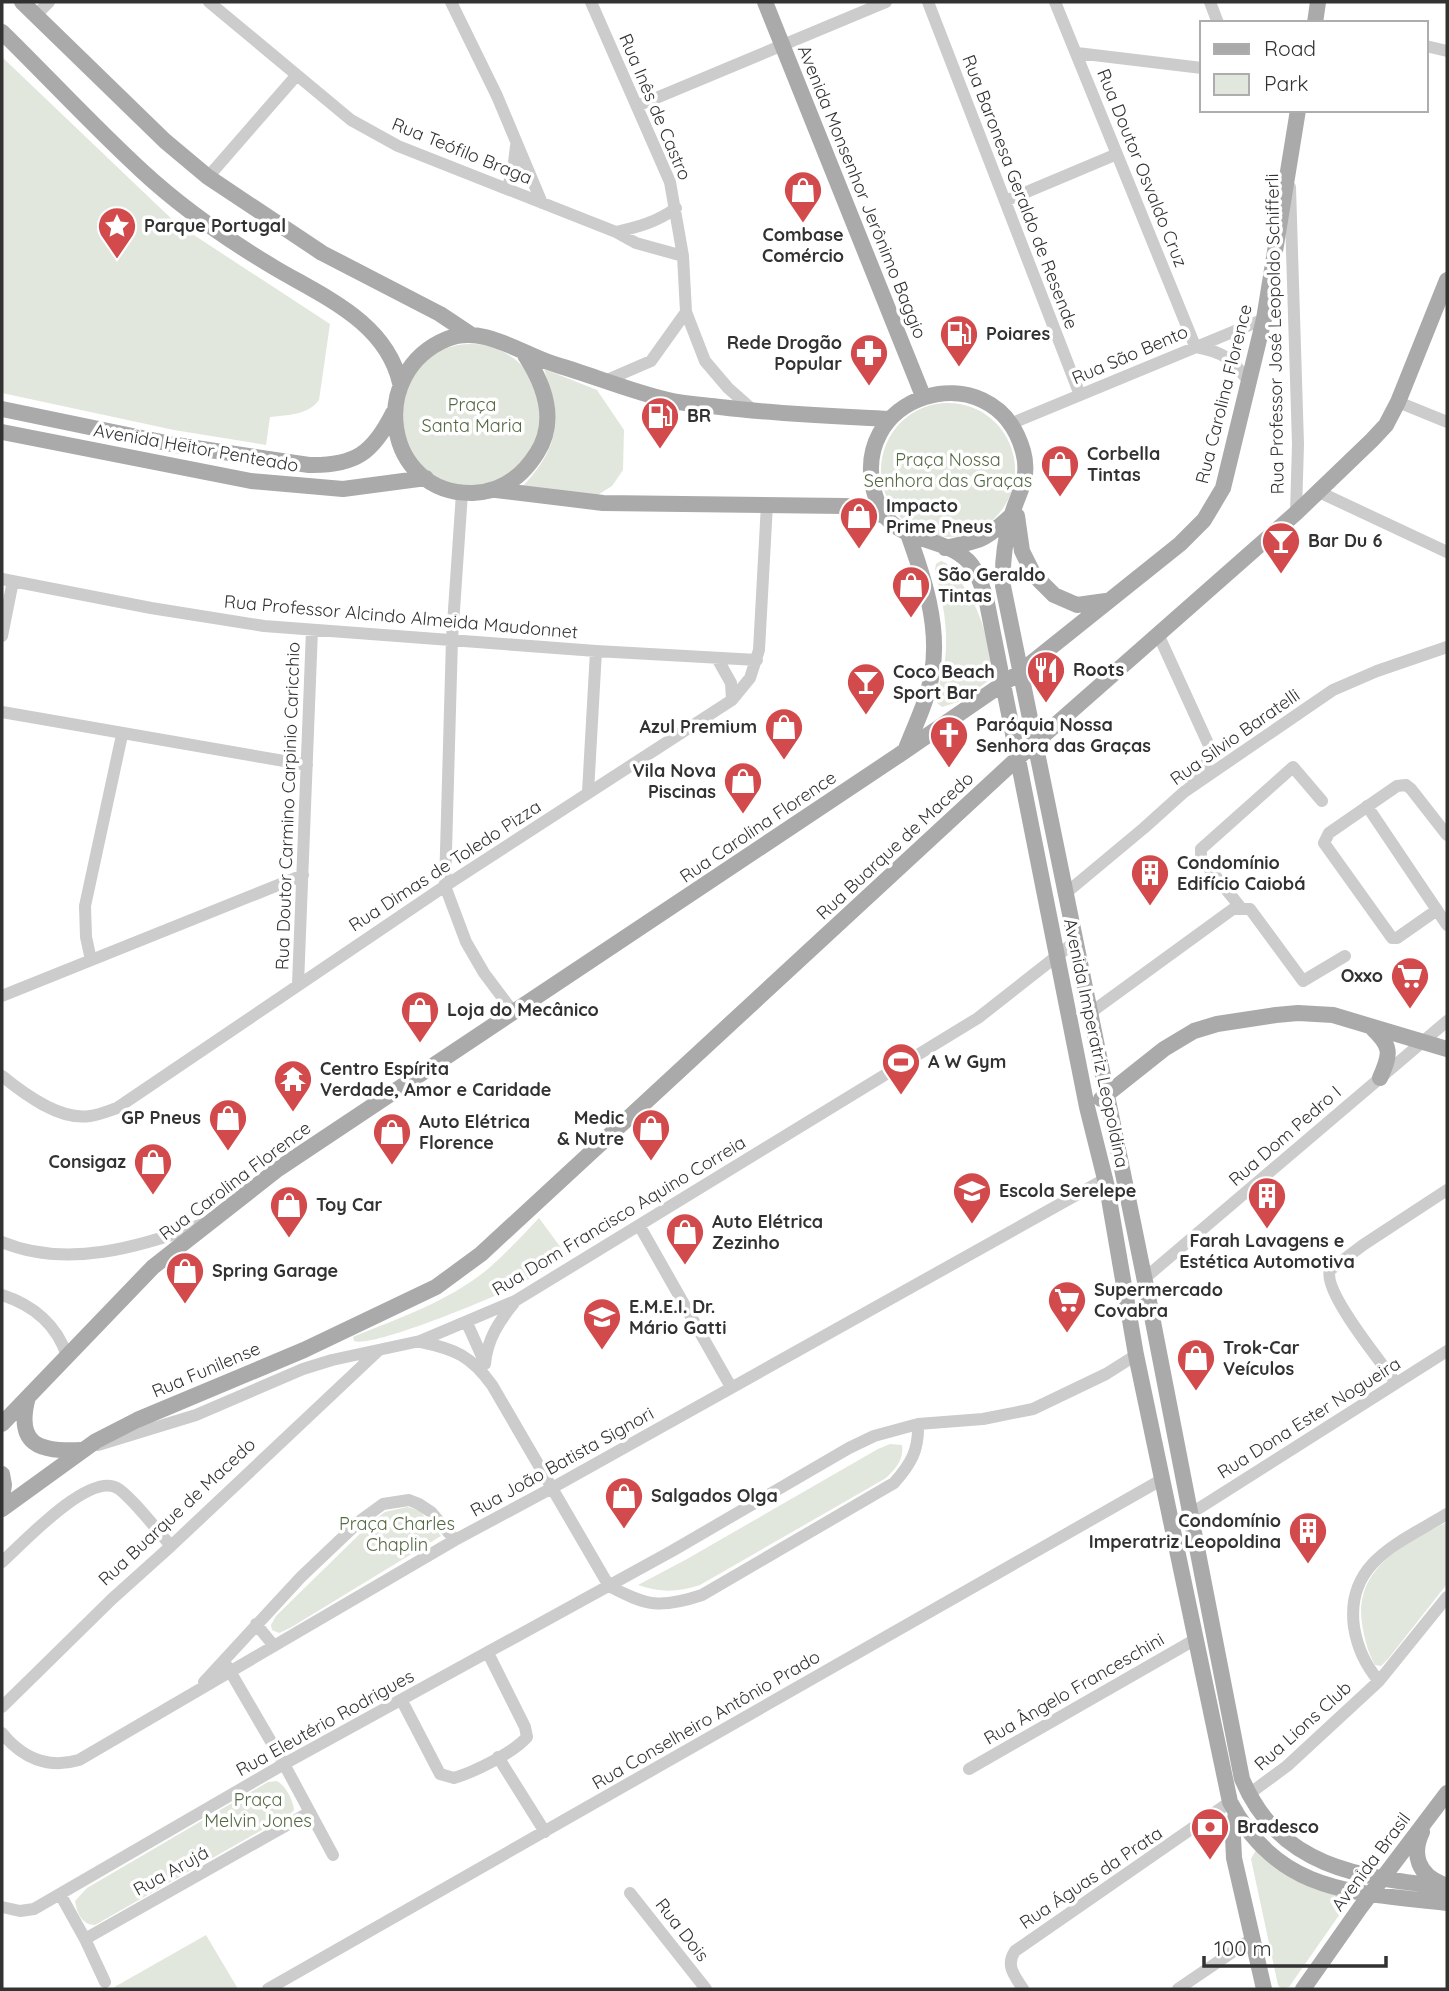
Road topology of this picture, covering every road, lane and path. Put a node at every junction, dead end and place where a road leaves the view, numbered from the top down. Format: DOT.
graph roads {
  1 [pos="22,2"];
  2 [pos="49,2"];
  3 [pos="209,2"];
  4 [pos="451,2"];
  5 [pos="591,2"];
  6 [pos="765,2"];
  7 [pos="886,2"];
  8 [pos="928,2"];
  9 [pos="1055,2"];
  10 [pos="1210,2"];
  11 [pos="1318,2"];
  12 [pos="36,15"];
  13 [pos="1217,21"];
  14 [pos="1315,21"];
  15 [pos="2,32"];
  16 [pos="782,44"];
  17 [pos="1428,46"];
  18 [pos="1447,51"];
  19 [pos="1077,53"];
  20 [pos="1200,68"];
  21 [pos="296,76"];
  22 [pos="637,106"];
  23 [pos="1298,112"];
  24 [pos="516,142"];
  25 [pos="1117,154"];
  26 [pos="1289,155"];
  27 [pos="208,177"];
  28 [pos="507,189"];
  29 [pos="1005,201"];
  30 [pos="542,203"];
  31 [pos="676,208"];
  32 [pos="616,232"];
  33 [pos="683,256"];
  34 [pos="1447,281"];
  35 [pos="686,312"];
  36 [pos="1264,319"];
  37 [pos="470,334"];
  38 [pos="1195,346"];
  39 [pos="525,355"];
  40 [pos="607,380"];
  41 [pos="1250,382"];
  42 [pos="400,383"];
  43 [pos="1080,395"];
  44 [pos="923,396"];
  45 [pos="1398,402"];
  46 [pos="2,408"];
  47 [pos="394,411"];
  48 [pos="754,411"];
  49 [pos="889,419"];
  50 [pos="1447,422"];
  51 [pos="1010,424"];
  52 [pos="2,432"];
  53 [pos="426,478"];
  54 [pos="496,490"];
  55 [pos="1319,492"];
  56 [pos="462,493"];
  57 [pos="767,504"];
  58 [pos="1014,510"];
  59 [pos="1296,513"];
  60 [pos="884,516"];
  61 [pos="908,534"];
  62 [pos="945,548"];
  63 [pos="1447,552"];
  64 [pos="8,580"];
  65 [pos="1109,601"];
  66 [pos="312,629"];
  67 [pos="1158,634"];
  68 [pos="2,636"];
  69 [pos="452,639"];
  70 [pos="1447,647"];
  71 [pos="596,651"];
  72 [pos="717,658"];
  73 [pos="757,660"];
  74 [pos="1020,672"];
  75 [pos="1004,682"];
  76 [pos="732,700"];
  77 [pos="2,712"];
  78 [pos="122,735"];
  79 [pos="1035,743"];
  80 [pos="905,751"];
  81 [pos="1019,757"];
  82 [pos="307,765"];
  83 [pos="589,792"];
  84 [pos="1184,792"];
  85 [pos="1322,801"];
  86 [pos="1367,806"];
  87 [pos="1447,835"];
  88 [pos="303,875"];
  89 [pos="445,886"];
  90 [pos="1066,893"];
  91 [pos="1237,908"];
  92 [pos="1437,910"];
  93 [pos="1447,925"];
  94 [pos="1076,941"];
  95 [pos="1345,956"];
  96 [pos="1057,957"];
  97 [pos="91,960"];
  98 [pos="298,984"];
  99 [pos="2,996"];
  100 [pos="514,1013"];
  101 [pos="1090,1013"];
  102 [pos="1447,1020"];
  103 [pos="1367,1025"];
  104 [pos="1422,1041"];
  105 [pos="1447,1049"];
  106 [pos="2,1076"];
  107 [pos="1380,1078"];
  108 [pos="1106,1095"];
  109 [pos="1087,1107"];
  110 [pos="1105,1179"];
  111 [pos="1447,1190"];
  112 [pos="210,1222"];
  113 [pos="639,1225"];
  114 [pos="2,1242"];
  115 [pos="1120,1261"];
  116 [pos="1145,1278"];
  117 [pos="436,1287"];
  118 [pos="2,1295"];
  119 [pos="515,1301"];
  120 [pos="467,1323"];
  121 [pos="420,1342"];
  122 [pos="378,1351"];
  123 [pos="1447,1351"];
  124 [pos="1136,1355"];
  125 [pos="67,1356"];
  126 [pos="485,1364"];
  127 [pos="1396,1383"];
  128 [pos="492,1385"];
  129 [pos="731,1387"];
  130 [pos="29,1395"];
  131 [pos="2,1424"];
  132 [pos="918,1424"];
  133 [pos="81,1450"];
  134 [pos="2,1474"];
  135 [pos="1161,1480"];
  136 [pos="552,1488"];
  137 [pos="2,1498"];
  138 [pos="2,1509"];
  139 [pos="1189,1514"];
  140 [pos="1447,1514"];
  141 [pos="455,1539"];
  142 [pos="171,1546"];
  143 [pos="2,1562"];
  144 [pos="609,1586"];
  145 [pos="1447,1597"];
  146 [pos="257,1624"];
  147 [pos="1196,1639"];
  148 [pos="274,1646"];
  149 [pos="488,1653"];
  150 [pos="227,1666"];
  151 [pos="1379,1681"];
  152 [pos="402,1701"];
  153 [pos="3,1705"];
  154 [pos="2,1733"];
  155 [pos="498,1757"];
  156 [pos="284,1764"];
  157 [pos="969,1769"];
  158 [pos="1447,1793"];
  159 [pos="1249,1794"];
  160 [pos="1233,1807"];
  161 [pos="310,1812"];
  162 [pos="1427,1819"];
  163 [pos="545,1832"];
  164 [pos="333,1855"];
  165 [pos="1383,1878"];
  166 [pos="1447,1886"];
  167 [pos="630,1893"];
  168 [pos="60,1894"];
  169 [pos="1370,1894"];
  170 [pos="1447,1903"];
  171 [pos="2,1907"];
  172 [pos="1252,1938"];
  173 [pos="85,1939"];
  174 [pos="105,1982"];
  175 [pos="268,1989"];
  176 [pos="706,1989"];
  177 [pos="1023,1989"];
  178 [pos="1178,1989"];
  179 [pos="1264,1989"];
  180 [pos="1303,1989"];
  1 -- 12 [label="main road"];
  2 -- 12 [label="street"];
  3 -- 21 [label="street, Rua Teófilo Braga"];
  4 -- 24 [label="street"];
  5 -- 22 [label="street, Rua Inês de Castro"];
  6 -- 16 [label="main road, Avenida Monsenhor Jerônimo Baggio"];
  7 -- 16 [label="street"];
  8 -- 29 [label="street, Rua Baronesa Geraldo de Resende"];
  9 -- 19 [label="street, Rua Doutor Osvaldo Cruz"];
  10 -- 13 [label="street"];
  11 -- 14 [label="main road"];
  12 -- 27 [label="main road"];
  15 -- 42 [label="main road"];
  16 -- 22 [label="street"];
  16 -- 44 [label="main road, Avenida Monsenhor Jerônimo Baggio"];
  17 -- 18 [label="street"];
  19 -- 20 [label="street"];
  19 -- 25 [label="street, Rua Doutor Osvaldo Cruz"];
  21 -- 27 [label="street"];
  21 -- 28 [label="street, Rua Teófilo Braga"];
  22 -- 31 [label="street, Rua Inês de Castro"];
  23 -- 26 [label="main road, Rua Carolina Florence"];
  24 -- 28 [label="street"];
  24 -- 30 [label="street"];
  25 -- 29 [label="street"];
  25 -- 38 [label="street, Rua Doutor Osvaldo Cruz"];
  26 -- 36 [label="main road, Rua Carolina Florence"];
  26 -- 59 [label="street, Rua Professor José Leopoldo Schifferli"];
  27 -- 37 [label="main road"];
  28 -- 30 [label="street, Rua Teófilo Braga"];
  29 -- 43 [label="street, Rua Baronesa Geraldo de Resende"];
  30 -- 32 [label="street, Rua Teófilo Braga"];
  31 -- 32 [label="street"];
  31 -- 33 [label="street, Rua Inês de Castro"];
  32 -- 33 [label="street, Rua Teófilo Braga"];
  33 -- 35 [label="street, Rua Inês de Castro"];
  34 -- 45 [label="main road, Rua Buarque de Macedo"];
  35 -- 40 [label="street"];
  35 -- 48 [label="street, Rua Inês de Castro"];
  36 -- 38 [label="street, Rua São Bento"];
  36 -- 41 [label="main road, Rua Carolina Florence"];
  37 -- 39 [label="main road"];
  37 -- 42 [label="main road"];
  38 -- 41 [label="street"];
  38 -- 43 [label="street, Rua São Bento"];
  39 -- 40 [label="main road"];
  39 -- 54 [label="main road"];
  40 -- 48 [label="main road"];
  41 -- 65 [label="main road, Rua Carolina Florence"];
  42 -- 47 [label="main road"];
  43 -- 51 [label="street, Rua São Bento"];
  44 -- 49 [label="main road"];
  44 -- 51 [label="main road"];
  45 -- 50 [label="street"];
  45 -- 55 [label="main road, Rua Buarque de Macedo"];
  46 -- 47 [label="main road, Avenida Heitor Penteado"];
  47 -- 53 [label="main road"];
  48 -- 49 [label="main road"];
  49 -- 60 [label="main road"];
  51 -- 58 [label="main road"];
  52 -- 53 [label="main road, Avenida Heitor Penteado"];
  53 -- 56 [label="main road"];
  54 -- 56 [label="main road"];
  54 -- 57 [label="main road"];
  55 -- 59 [label="main road, Rua Buarque de Macedo"];
  55 -- 63 [label="street"];
  56 -- 69 [label="street"];
  57 -- 60 [label="main road"];
  57 -- 73 [label="street, Rua Dimas de Toledo Pizza"];
  58 -- 62 [label="main road"];
  58 -- 65 [label="main road"];
  58 -- 74 [label="main road, Avenida Imperatriz Leopoldina"];
  59 -- 67 [label="main road, Rua Buarque de Macedo"];
  60 -- 61 [label="main road"];
  61 -- 62 [label="main road"];
  61 -- 80 [label="main road"];
  62 -- 75 [label="main road, Avenida Imperatriz Leopoldina"];
  64 -- 66 [label="street, Rua Professor Alcindo Almeida Maudonnet"];
  64 -- 68 [label="street"];
  65 -- 74 [label="main road, Rua Carolina Florence"];
  66 -- 69 [label="street, Rua Professor Alcindo Almeida Maudonnet"];
  66 -- 82 [label="street, Rua Doutor Carmino Carpinio Caricchio"];
  67 -- 79 [label="main road, Rua Buarque de Macedo"];
  67 -- 84 [label="street"];
  69 -- 71 [label="street, Rua Professor Alcindo Almeida Maudonnet"];
  69 -- 89 [label="street"];
  70 -- 84 [label="street, Rua Silvio Baratelli"];
  71 -- 72 [label="street, Rua Professor Alcindo Almeida Maudonnet"];
  71 -- 83 [label="street"];
  72 -- 73 [label="street, Rua Professor Alcindo Almeida Maudonnet"];
  72 -- 76 [label="street"];
  73 -- 76 [label="street, Rua Dimas de Toledo Pizza"];
  74 -- 75 [label="main road, Rua Carolina Florence"];
  74 -- 79 [label="main road, Avenida Imperatriz Leopoldina"];
  75 -- 80 [label="main road, Rua Carolina Florence"];
  75 -- 81 [label="main road, Avenida Imperatriz Leopoldina"];
  76 -- 83 [label="street, Rua Dimas de Toledo Pizza"];
  77 -- 78 [label="street"];
  78 -- 82 [label="street"];
  78 -- 97 [label="street"];
  79 -- 81 [label="main road, Rua Buarque de Macedo"];
  79 -- 90 [label="main road, Avenida Imperatriz Leopoldina"];
  80 -- 100 [label="main road, Rua Carolina Florence"];
  81 -- 96 [label="main road, Avenida Imperatriz Leopoldina"];
  81 -- 117 [label="main road, Rua Buarque de Macedo"];
  82 -- 88 [label="street, Rua Doutor Carmino Carpinio Caricchio"];
  83 -- 89 [label="street, Rua Dimas de Toledo Pizza"];
  84 -- 90 [label="street, Rua Silvio Baratelli"];
  85 -- 91 [label="street"];
  86 -- 87 [label="street"];
  86 -- 92 [label="street"];
  86 -- 92 [label="street"];
  88 -- 97 [label="street"];
  88 -- 98 [label="street, Rua Doutor Carmino Carpinio Caricchio"];
  89 -- 98 [label="street, Rua Dimas de Toledo Pizza"];
  89 -- 100 [label="street"];
  90 -- 94 [label="main road, Avenida Imperatriz Leopoldina"];
  91 -- 95 [label="street"];
  91 -- 101 [label="street"];
  92 -- 93 [label="street"];
  94 -- 96 [label="street, Rua Dom Francisco Aquino Correia"];
  94 -- 101 [label="main road, Avenida Imperatriz Leopoldina"];
  96 -- 109 [label="main road, Avenida Imperatriz Leopoldina"];
  96 -- 113 [label="street, Rua Dom Francisco Aquino Correia"];
  97 -- 99 [label="street"];
  98 -- 106 [label="street, Rua Dimas de Toledo Pizza"];
  100 -- 112 [label="main road, Rua Carolina Florence"];
  101 -- 108 [label="main road, Avenida Imperatriz Leopoldina"];
  102 -- 104 [label="street, Rua Dom Pedro I"];
  103 -- 104 [label="main road"];
  103 -- 107 [label="main road"];
  103 -- 108 [label="main road"];
  104 -- 105 [label="main road"];
  104 -- 107 [label="street, Rua Dom Pedro I"];
  107 -- 116 [label="street, Rua Dom Pedro I"];
  108 -- 109 [label="main road"];
  108 -- 116 [label="main road, Avenida Imperatriz Leopoldina"];
  109 -- 110 [label="main road, Avenida Imperatriz Leopoldina"];
  110 -- 115 [label="main road, Avenida Imperatriz Leopoldina"];
  110 -- 129 [label="street, Rua João Batista Signori"];
  111 -- 127 [label="street"];
  112 -- 114 [label="street"];
  112 -- 125 [label="main road, Rua Carolina Florence"];
  113 -- 119 [label="street, Rua Dom Francisco Aquino Correia"];
  113 -- 129 [label="street"];
  115 -- 116 [label="main road"];
  115 -- 124 [label="main road, Avenida Imperatriz Leopoldina"];
  116 -- 139 [label="main road, Avenida Imperatriz Leopoldina"];
  117 -- 133 [label="main road, Rua Funilense"];
  118 -- 125 [label="street"];
  119 -- 120 [label="street, Rua Dom Francisco Aquino Correia"];
  119 -- 126 [label="street"];
  120 -- 121 [label="street, Rua Dom Francisco Aquino Correia"];
  120 -- 126 [label="street"];
  121 -- 122 [label="street, Rua Dom Francisco Aquino Correia"];
  121 -- 128 [label="street"];
  122 -- 133 [label="street, Rua Dom Francisco Aquino Correia"];
  122 -- 142 [label="street, Rua Buarque de Macedo"];
  123 -- 127 [label="street, Rua Dona Ester Nogueira"];
  124 -- 132 [label="street, Rua Eleutério Rodrigues"];
  124 -- 135 [label="main road, Avenida Imperatriz Leopoldina"];
  125 -- 130 [label="main road, Rua Carolina Florence"];
  126 -- 128 [label="street"];
  127 -- 139 [label="street, Rua Dona Ester Nogueira"];
  128 -- 136 [label="street"];
  129 -- 136 [label="street, Rua João Batista Signori"];
  130 -- 131 [label="main road, Rua Carolina Florence"];
  130 -- 133 [label="main road"];
  132 -- 144 [label="street, Rua Eleutério Rodrigues"];
  132 -- 144 [label="street"];
  133 -- 138 [label="main road, Rua Funilense"];
  134 -- 137 [label="main road"];
  135 -- 147 [label="main road, Avenida Imperatriz Leopoldina"];
  135 -- 163 [label="street, Rua Conselheiro Antônio Prado"];
  136 -- 141 [label="street, Rua João Batista Signori"];
  136 -- 144 [label="street"];
  139 -- 159 [label="main road, Avenida Imperatriz Leopoldina"];
  140 -- 151 [label="street, Rua Lions Club"];
  141 -- 146 [label="street"];
  141 -- 148 [label="street, Rua João Batista Signori"];
  142 -- 143 [label="street"];
  142 -- 153 [label="street, Rua Buarque de Macedo"];
  144 -- 149 [label="street, Rua Eleutério Rodrigues"];
  145 -- 151 [label="street, Rua Lions Club"];
  146 -- 148 [label="street"];
  146 -- 150 [label="street"];
  147 -- 157 [label="street, Rua Ângelo Franceschini"];
  147 -- 160 [label="main road, Avenida Imperatriz Leopoldina"];
  148 -- 150 [label="street, Rua João Batista Signori"];
  149 -- 152 [label="street, Rua Eleutério Rodrigues"];
  149 -- 155 [label="street"];
  150 -- 154 [label="street, Rua João Batista Signori"];
  150 -- 156 [label="street"];
  151 -- 159 [label="street, Rua Lions Club"];
  152 -- 155 [label="street"];
  152 -- 156 [label="street, Rua Eleutério Rodrigues"];
  155 -- 163 [label="street"];
  156 -- 161 [label="street"];
  156 -- 168 [label="street, Rua Eleutério Rodrigues"];
  158 -- 162 [label="main road, Avenida Brasil"];
  159 -- 165 [label="main road, Avenida Imperatriz Leopoldina"];
  160 -- 169 [label="main road, Avenida Imperatriz Leopoldina"];
  160 -- 172 [label="main road"];
  160 -- 177 [label="street, Rua Águas da Prata"];
  161 -- 164 [label="street"];
  161 -- 173 [label="street, Rua Arujá"];
  162 -- 165 [label="main road, Avenida Brasil"];
  162 -- 166 [label="main road"];
  163 -- 175 [label="street, Rua Conselheiro Antônio Prado"];
  165 -- 166 [label="main road, Avenida Imperatriz Leopoldina"];
  165 -- 169 [label="main road, Avenida Brasil"];
  167 -- 176 [label="street, Rua Dois"];
  168 -- 171 [label="street, Rua Eleutério Rodrigues"];
  168 -- 173 [label="street"];
  169 -- 170 [label="main road, Avenida Imperatriz Leopoldina"];
  169 -- 180 [label="main road, Avenida Brasil"];
  172 -- 178 [label="street"];
  172 -- 179 [label="main road"];
  173 -- 174 [label="street"];
}
